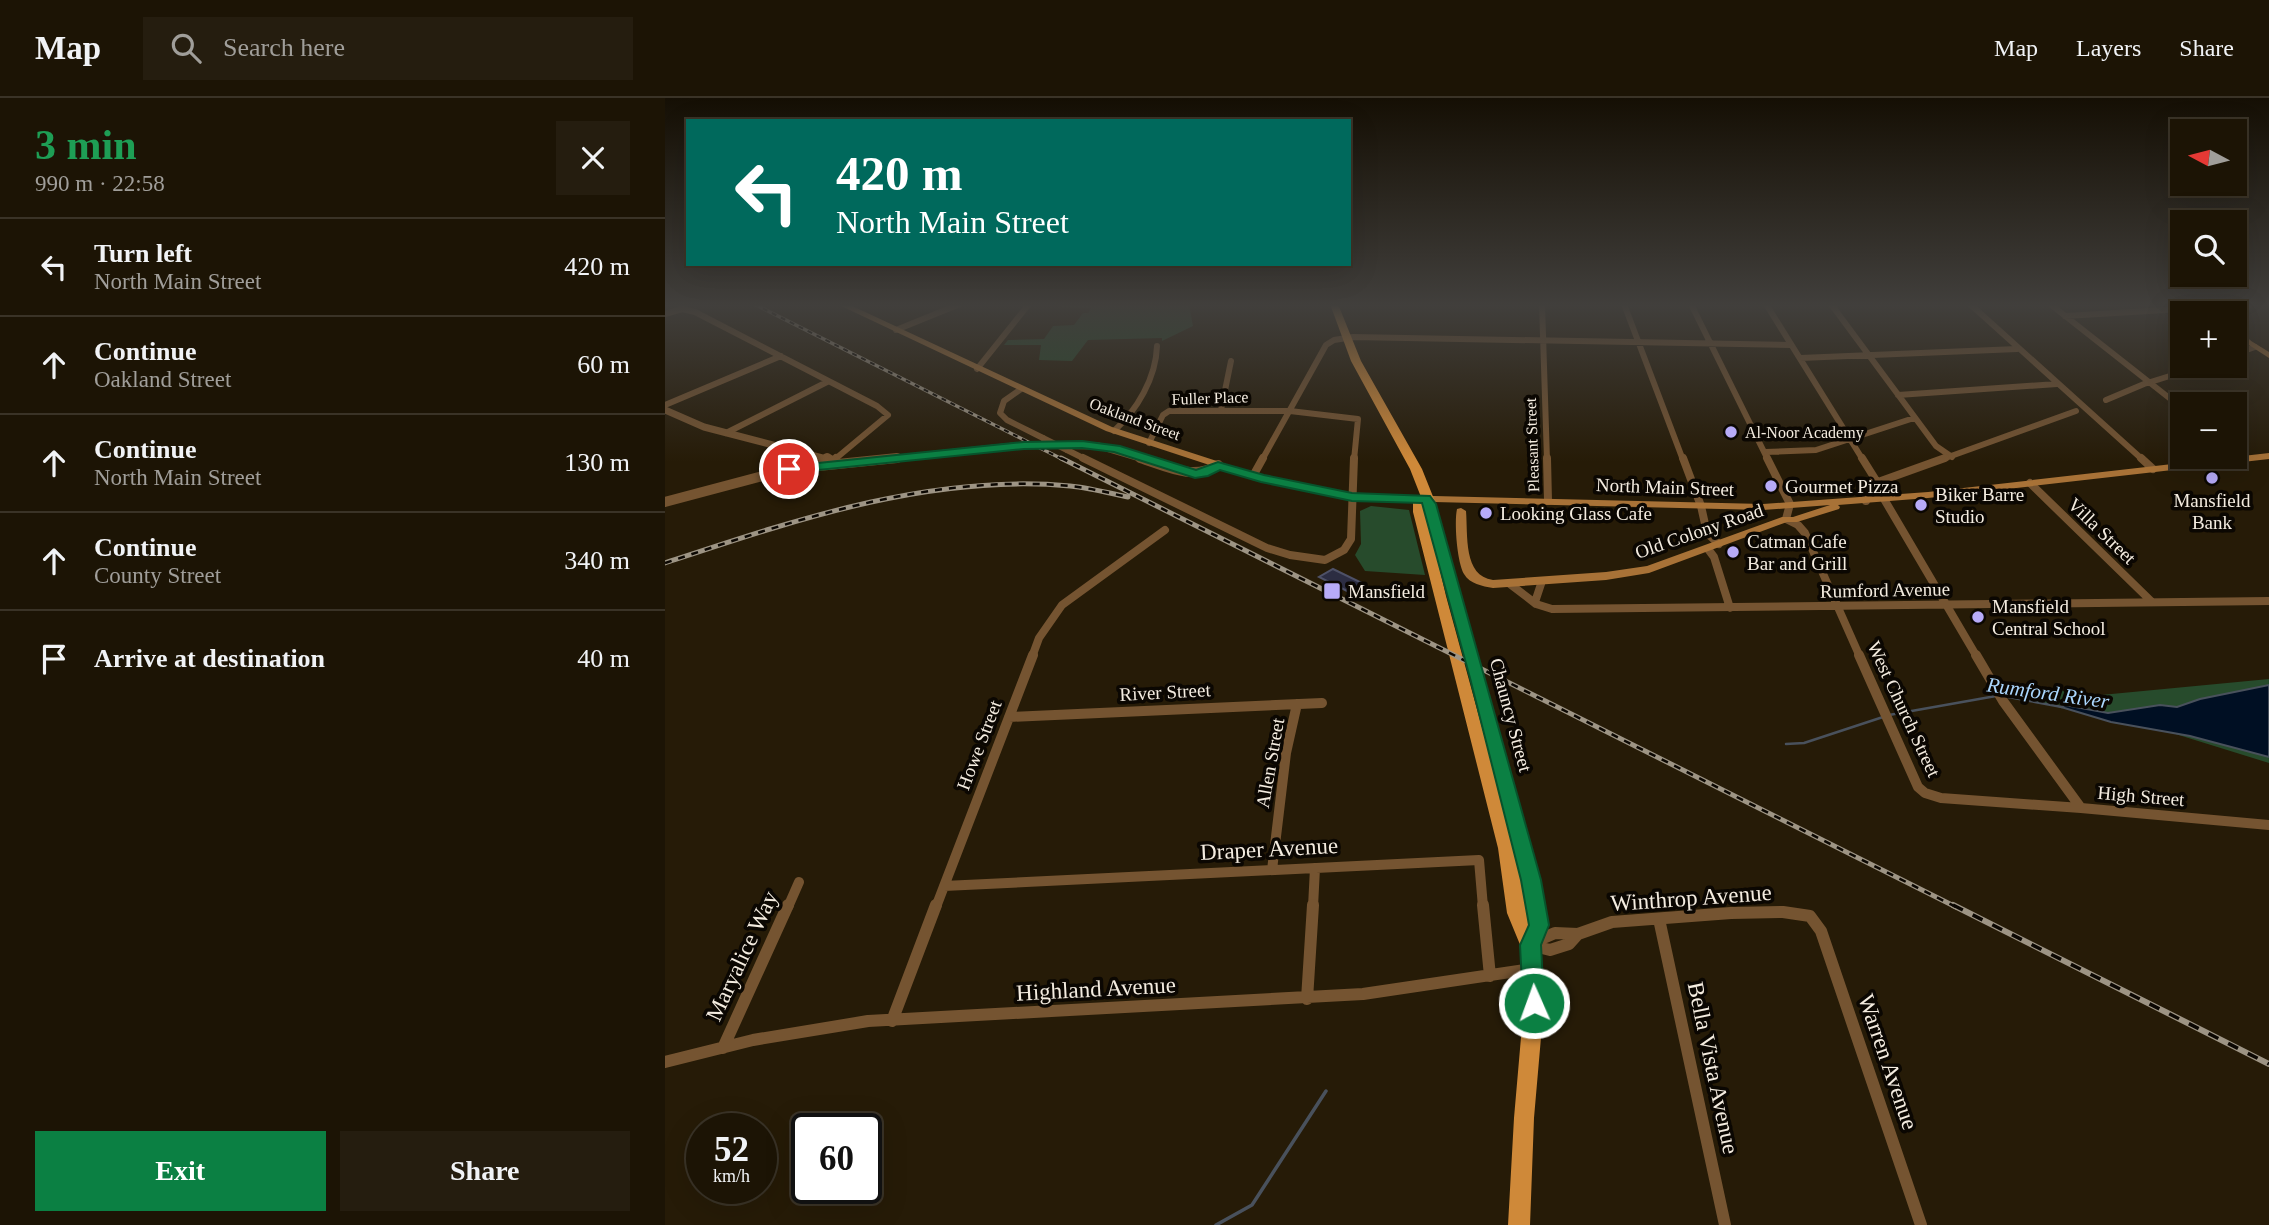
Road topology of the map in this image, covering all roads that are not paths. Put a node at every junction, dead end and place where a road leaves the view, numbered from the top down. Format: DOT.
graph roads {
  1 [pos="780,357"];
  2 [pos="782,357"];
  3 [pos="951,357"];
  4 [pos="987,357"];
  5 [pos="1158,357"];
  6 [pos="1320,357"];
  7 [pos="1354,357"];
  8 [pos="1544,357"];
  9 [pos="1645,357"];
  10 [pos="1717,357"];
  11 [pos="1832,357"];
  12 [pos="1870,357"];
  13 [pos="2026,357"];
  14 [pos="2116,357"];
  15 [pos="1800,358"];
  16 [pos="1231,361"];
  17 [pos="977,369"];
  18 [pos="2170,377"];
  19 [pos="827,382"];
  20 [pos="2057,384"];
  21 [pos="2151,384"];
  22 [pos="1021,389"];
  23 [pos="1898,396"];
  24 [pos="2170,399"];
  25 [pos="2106,400"];
  26 [pos="665,405"];
  27 [pos="665,410"];
  28 [pos="1221,410"];
  29 [pos="1290,411"];
  30 [pos="2076,411"];
  31 [pos="1914,418"];
  32 [pos="1114,431"];
  33 [pos="726,433"];
  34 [pos="1851,440"];
  35 [pos="1149,443"];
  36 [pos="1765,452"];
  37 [pos="807,453"];
  38 [pos="2269,456"];
  39 [pos="1952,457"];
  40 [pos="2247,459"];
  41 [pos="835,462"];
  42 [pos="1218,465"];
  43 [pos="2170,467"];
  44 [pos="789,469"];
  45 [pos="2153,469"];
  46 [pos="1253,476"];
  47 [pos="1877,482"];
  48 [pos="2030,483"];
  49 [pos="1352,497"];
  50 [pos="1426,499"];
  51 [pos="1884,499"];
  52 [pos="1489,500"];
  53 [pos="1865,500"];
  54 [pos="1548,501"];
  55 [pos="665,502"];
  56 [pos="1790,504"];
  57 [pos="1701,506"];
  58 [pos="1763,507"];
  59 [pos="1461,511"];
  60 [pos="1787,519"];
  61 [pos="1165,530"];
  62 [pos="1714,546"];
  63 [pos="1542,581"];
  64 [pos="1510,584"];
  65 [pos="2269,601"];
  66 [pos="1535,602"];
  67 [pos="2152,602"];
  68 [pos="1946,604"];
  69 [pos="1837,607"];
  70 [pos="1730,608"];
  71 [pos="1322,703"];
  72 [pos="1297,704"];
  73 [pos="1009,717"];
  74 [pos="2081,808"];
  75 [pos="2269,825"];
  76 [pos="1315,868"];
  77 [pos="1272,870"];
  78 [pos="799,883"];
  79 [pos="944,886"];
  80 [pos="1809,916"];
  81 [pos="1659,919"];
  82 [pos="1530,945"];
  83 [pos="1532,969"];
  84 [pos="1490,976"];
  85 [pos="1307,999"];
  86 [pos="892,1021"];
  87 [pos="723,1048"];
  88 [pos="665,1062"];
  89 [pos="1519,1225"];
  90 [pos="1725,1225"];
  91 [pos="1921,1225"];
  1 -- 26 [label="street"];
  2 -- 19 [label="street"];
  3 -- 17 [label="main road, Oakland Street"];
  4 -- 17 [label="street"];
  5 -- 32 [label="street"];
  6 -- 29 [label="street"];
  7 -- 50 [label="main road, Chauncy Street"];
  8 -- 54 [label="street, Pleasant Street"];
  9 -- 57 [label="street"];
  10 -- 36 [label="street"];
  11 -- 15 [label="street"];
  12 -- 23 [label="street"];
  13 -- 20 [label="street"];
  14 -- 21 [label="street"];
  15 -- 34 [label="street"];
  16 -- 28 [label="street"];
  17 -- 22 [label="main road, Oakland Street"];
  18 -- 21 [label="street"];
  19 -- 33 [label="street"];
  19 -- 41 [label="street"];
  20 -- 23 [label="street"];
  20 -- 45 [label="street"];
  21 -- 24 [label="street"];
  21 -- 25 [label="street"];
  22 -- 32 [label="main road, Oakland Street"];
  22 -- 49 [label="street, bridge"];
  23 -- 31 [label="street"];
  27 -- 33 [label="street"];
  28 -- 29 [label="street, Fuller Place"];
  28 -- 35 [label="street, Fuller Place"];
  29 -- 46 [label="street"];
  29 -- 49 [label="street, Fuller Place"];
  30 -- 39 [label="street"];
  31 -- 34 [label="street"];
  31 -- 39 [label="street"];
  32 -- 35 [label="main road, Oakland Street"];
  33 -- 37 [label="street"];
  34 -- 36 [label="street"];
  34 -- 47 [label="street"];
  35 -- 42 [label="main road, Oakland Street"];
  36 -- 56 [label="street"];
  37 -- 41 [label="street"];
  37 -- 44 [label="street"];
  38 -- 40 [label="main road, North Main Street"];
  39 -- 47 [label="street"];
  41 -- 42 [label="street"];
  41 -- 44 [label="street"];
  42 -- 46 [label="main road, Oakland Street"];
  43 -- 45 [label="main road, North Main Street"];
  44 -- 55 [label="street"];
  45 -- 48 [label="main road, North Main Street"];
  46 -- 49 [label="main road, Oakland Street"];
  47 -- 53 [label="street"];
  48 -- 51 [label="main road, North Main Street"];
  48 -- 67 [label="street, Villa Street"];
  49 -- 50 [label="main road, North Main Street"];
  50 -- 52 [label="main road, North Main Street"];
  50 -- 59 [label="main road"];
  50 -- 82 [label="main road, Chauncy Street"];
  50 -- 82 [label="main road, Chauncy Street"];
  51 -- 53 [label="main road, North Main Street"];
  51 -- 68 [label="street, High Street"];
  52 -- 54 [label="main road, North Main Street"];
  52 -- 59 [label="main road"];
  53 -- 56 [label="main road, North Main Street"];
  53 -- 60 [label="main road, Old Colony Road"];
  54 -- 57 [label="main road, North Main Street"];
  56 -- 58 [label="main road, North Main Street"];
  56 -- 60 [label="street"];
  57 -- 58 [label="main road, North Main Street"];
  57 -- 62 [label="street"];
  58 -- 60 [label="main road"];
  59 -- 64 [label="main road, Old Colony Road"];
  60 -- 62 [label="main road, Old Colony Road"];
  60 -- 69 [label="street, West Church Street"];
  61 -- 73 [label="street, Howe Street"];
  62 -- 63 [label="main road, Old Colony Road"];
  62 -- 70 [label="street"];
  63 -- 64 [label="main road, Old Colony Road"];
  63 -- 66 [label="street"];
  64 -- 66 [label="street, Rumford Avenue"];
  65 -- 67 [label="street, Rumford Avenue"];
  66 -- 70 [label="street, Rumford Avenue"];
  67 -- 68 [label="street, Rumford Avenue"];
  68 -- 69 [label="street, Rumford Avenue"];
  68 -- 74 [label="street, High Street"];
  69 -- 70 [label="street, Rumford Avenue"];
  69 -- 74 [label="street, West Church Street"];
  71 -- 72 [label="street, River Street"];
  72 -- 73 [label="street, River Street"];
  72 -- 77 [label="street, Allen Street"];
  73 -- 79 [label="street, Howe Street"];
  74 -- 75 [label="street, High Street"];
  76 -- 77 [label="street, Draper Avenue"];
  76 -- 84 [label="street, Draper Avenue"];
  76 -- 85 [label="street"];
  77 -- 79 [label="street, Draper Avenue"];
  78 -- 87 [label="street, Maryalice Way"];
  79 -- 86 [label="street, Howe Street"];
  80 -- 81 [label="street, Winthrop Avenue"];
  80 -- 91 [label="street, Warren Avenue"];
  81 -- 82 [label="street, Winthrop Avenue"];
  81 -- 90 [label="street, Bella Vista Avenue"];
  82 -- 83 [label="main road, Chauncy Street"];
  83 -- 84 [label="street, Highland Avenue"];
  83 -- 89 [label="main road, Chauncy Street"];
  84 -- 85 [label="street, Highland Avenue"];
  85 -- 86 [label="street, Highland Avenue"];
  86 -- 87 [label="street, Highland Avenue"];
  87 -- 88 [label="street, Highland Avenue"];
}
